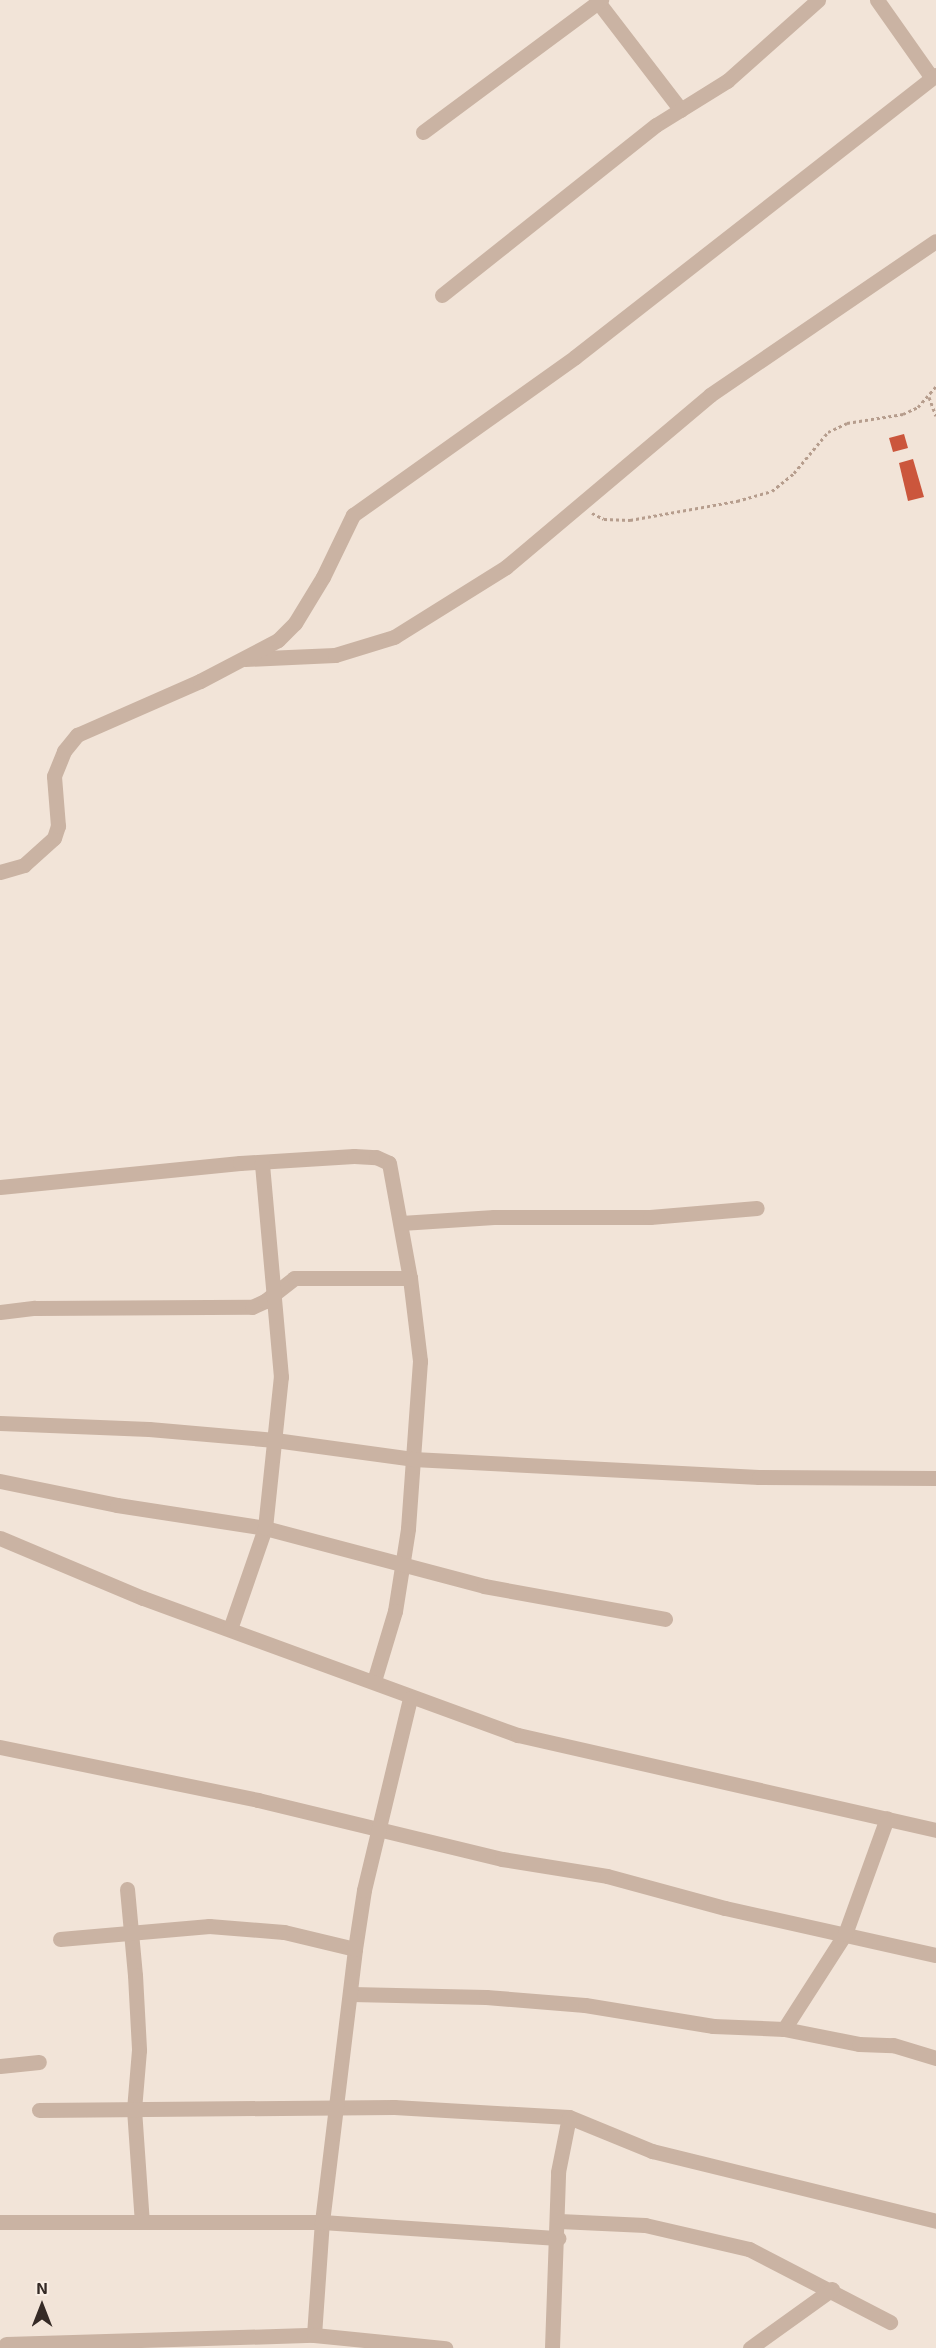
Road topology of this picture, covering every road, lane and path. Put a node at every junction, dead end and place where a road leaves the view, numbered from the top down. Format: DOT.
graph roads {
  1 [pos="818,0"];
  2 [pos="877,0"];
  3 [pos="599,1"];
  4 [pos="934,77"];
  5 [pos="681,110"];
  6 [pos="423,132"];
  7 [pos="936,241"];
  8 [pos="442,295"];
  9 [pos="936,386"];
  10 [pos="929,396"];
  11 [pos="936,417"];
  12 [pos="577,506"];
  13 [pos="242,659"];
  14 [pos="0,872"];
  15 [pos="262,1163"];
  16 [pos="0,1187"];
  17 [pos="758,1208"];
  18 [pos="401,1223"];
  19 [pos="411,1278"];
  20 [pos="275,1293"];
  21 [pos="0,1312"];
  22 [pos="0,1423"];
  23 [pos="275,1440"];
  24 [pos="413,1459"];
  25 [pos="936,1478"];
  26 [pos="0,1481"];
  27 [pos="265,1528"];
  28 [pos="0,1538"];
  29 [pos="402,1566"];
  30 [pos="665,1619"];
  31 [pos="230,1629"];
  32 [pos="374,1681"];
  33 [pos="411,1698"];
  34 [pos="0,1748"];
  35 [pos="887,1818"];
  36 [pos="378,1829"];
  37 [pos="936,1830"];
  38 [pos="127,1889"];
  39 [pos="130,1931"];
  40 [pos="845,1934"];
  41 [pos="60,1939"];
  42 [pos="355,1949"];
  43 [pos="936,1955"];
  44 [pos="351,1994"];
  45 [pos="784,2029"];
  46 [pos="936,2058"];
  47 [pos="39,2062"];
  48 [pos="0,2066"];
  49 [pos="336,2108"];
  50 [pos="134,2109"];
  51 [pos="39,2110"];
  52 [pos="569,2117"];
  53 [pos="559,2221"];
  54 [pos="936,2221"];
  55 [pos="0,2222"];
  56 [pos="142,2222"];
  57 [pos="322,2222"];
  58 [pos="558,2238"];
  59 [pos="832,2289"];
  60 [pos="890,2322"];
  61 [pos="314,2335"];
  62 [pos="6,2344"];
  63 [pos="445,2348"];
  64 [pos="552,2348"];
  65 [pos="750,2348"];
  1 -- 5 [label="street"];
  2 -- 4 [label="street"];
  3 -- 5 [label="street"];
  3 -- 6 [label="street"];
  4 -- 13 [label="street"];
  5 -- 8 [label="street"];
  7 -- 12 [label="street"];
  9 -- 10 [label="path"];
  10 -- 11 [label="path"];
  10 -- 12 [label="path"];
  12 -- 13 [label="street"];
  13 -- 14 [label="street"];
  15 -- 16 [label="street"];
  15 -- 18 [label="street"];
  15 -- 20 [label="street"];
  17 -- 18 [label="street"];
  18 -- 19 [label="street"];
  19 -- 20 [label="street"];
  19 -- 24 [label="street"];
  20 -- 21 [label="street"];
  20 -- 23 [label="street"];
  22 -- 23 [label="street"];
  23 -- 24 [label="street"];
  23 -- 27 [label="street"];
  24 -- 25 [label="street"];
  24 -- 29 [label="street"];
  26 -- 27 [label="street"];
  27 -- 29 [label="street"];
  27 -- 31 [label="street"];
  28 -- 31 [label="street"];
  29 -- 30 [label="street"];
  29 -- 32 [label="street"];
  31 -- 32 [label="street"];
  32 -- 33 [label="street"];
  33 -- 35 [label="street"];
  33 -- 36 [label="street"];
  34 -- 36 [label="street"];
  35 -- 37 [label="street"];
  35 -- 40 [label="street"];
  36 -- 40 [label="street"];
  36 -- 42 [label="street"];
  38 -- 39 [label="street"];
  39 -- 41 [label="street"];
  39 -- 42 [label="street"];
  39 -- 50 [label="street"];
  40 -- 43 [label="street"];
  40 -- 45 [label="street"];
  42 -- 44 [label="street"];
  44 -- 45 [label="street"];
  44 -- 49 [label="street"];
  45 -- 46 [label="street"];
  47 -- 48 [label="street"];
  49 -- 50 [label="street"];
  49 -- 52 [label="street"];
  49 -- 57 [label="street"];
  50 -- 51 [label="street"];
  50 -- 56 [label="street"];
  52 -- 53 [label="street"];
  52 -- 54 [label="street"];
  53 -- 58 [label="street"];
  53 -- 59 [label="street"];
  55 -- 56 [label="street"];
  56 -- 57 [label="street"];
  57 -- 58 [label="street"];
  57 -- 61 [label="street"];
  58 -- 64 [label="street"];
  59 -- 60 [label="street"];
  59 -- 65 [label="street"];
  61 -- 62 [label="street"];
  61 -- 63 [label="street"];
}
